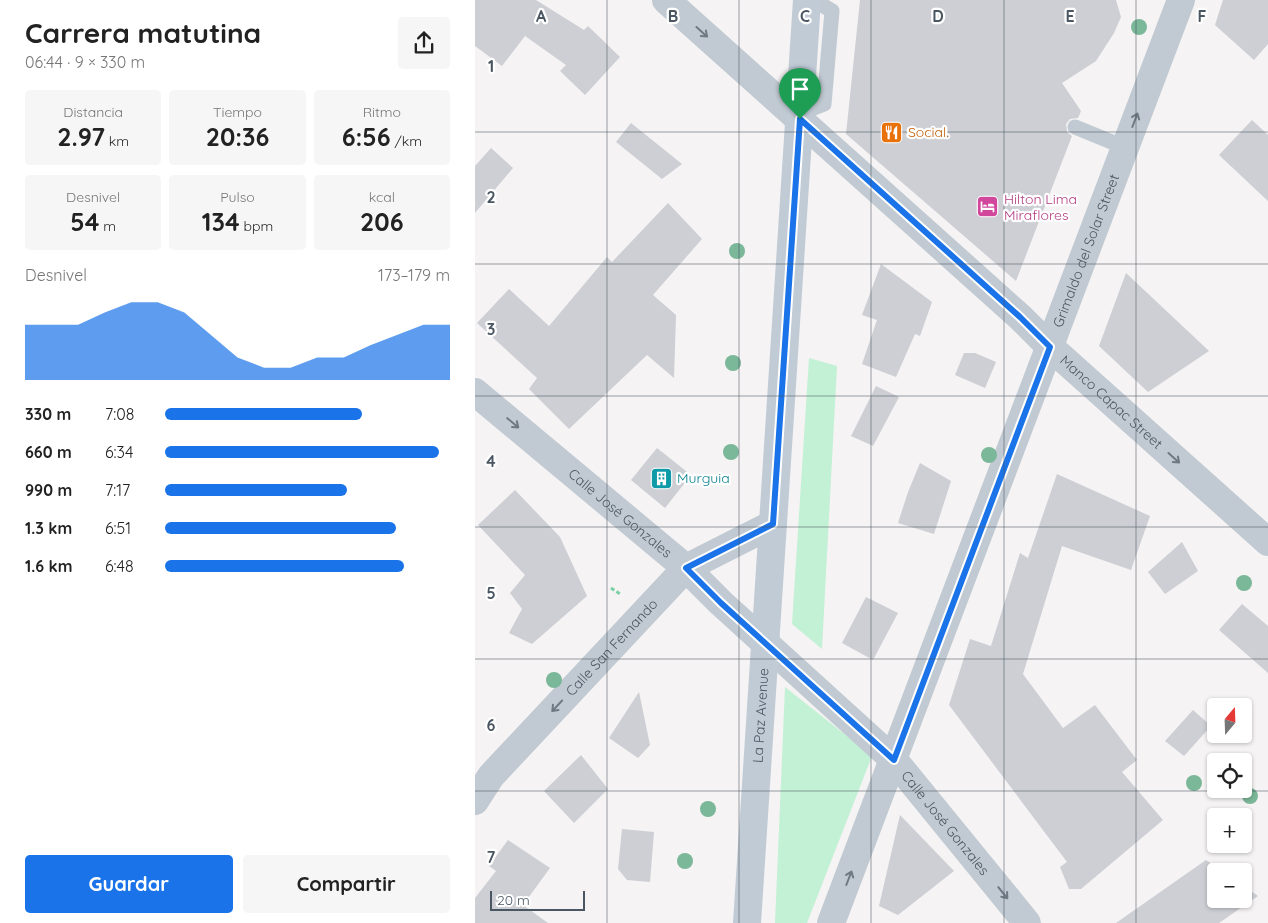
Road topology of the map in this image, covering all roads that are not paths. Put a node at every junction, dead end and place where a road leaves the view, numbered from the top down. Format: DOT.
graph roads {
  1 [pos="666,0"];
  2 [pos="807,0"];
  3 [pos="813,0"];
  4 [pos="1181,0"];
  5 [pos="800,116"];
  6 [pos="1075,127"];
  7 [pos="1124,147"];
  8 [pos="1050,347"];
  9 [pos="475,392"];
  10 [pos="773,524"];
  11 [pos="1268,542"];
  12 [pos="686,568"];
  13 [pos="765,643"];
  14 [pos="894,760"];
  15 [pos="475,801"];
  16 [pos="747,923"];
  17 [pos="831,923"];
  18 [pos="1027,923"];
  1 -- 5 [label="street, Manco Capac Street, one-way"];
  2 -- 5 [label="street, La Paz Avenue"];
  3 -- 5 [label="lane"];
  7 -- 4 [label="street, Grimaldo del Solar Street, one-way"];
  5 -- 8 [label="street, Manco Capac Street"];
  5 -- 10 [label="street, La Paz Avenue"];
  6 -- 7 [label="lane"];
  7 -- 8 [label="street, Grimaldo del Solar Street"];
  8 -- 11 [label="street, Manco Capac Street, one-way"];
  8 -- 14 [label="street, Grimaldo del Solar Street"];
  9 -- 12 [label="street, Calle José Gonzales, one-way"];
  10 -- 12 [label="street, Calle San Fernando"];
  10 -- 13 [label="street, La Paz Avenue"];
  12 -- 13 [label="street, Calle José Gonzales"];
  12 -- 15 [label="street, Calle San Fernando, one-way"];
  13 -- 14 [label="street, Calle José Gonzales"];
  13 -- 16 [label="street, La Paz Avenue"];
  17 -- 14 [label="street, Grimaldo del Solar Street, one-way"];
  14 -- 18 [label="street, Calle José Gonzales, one-way"];
}
